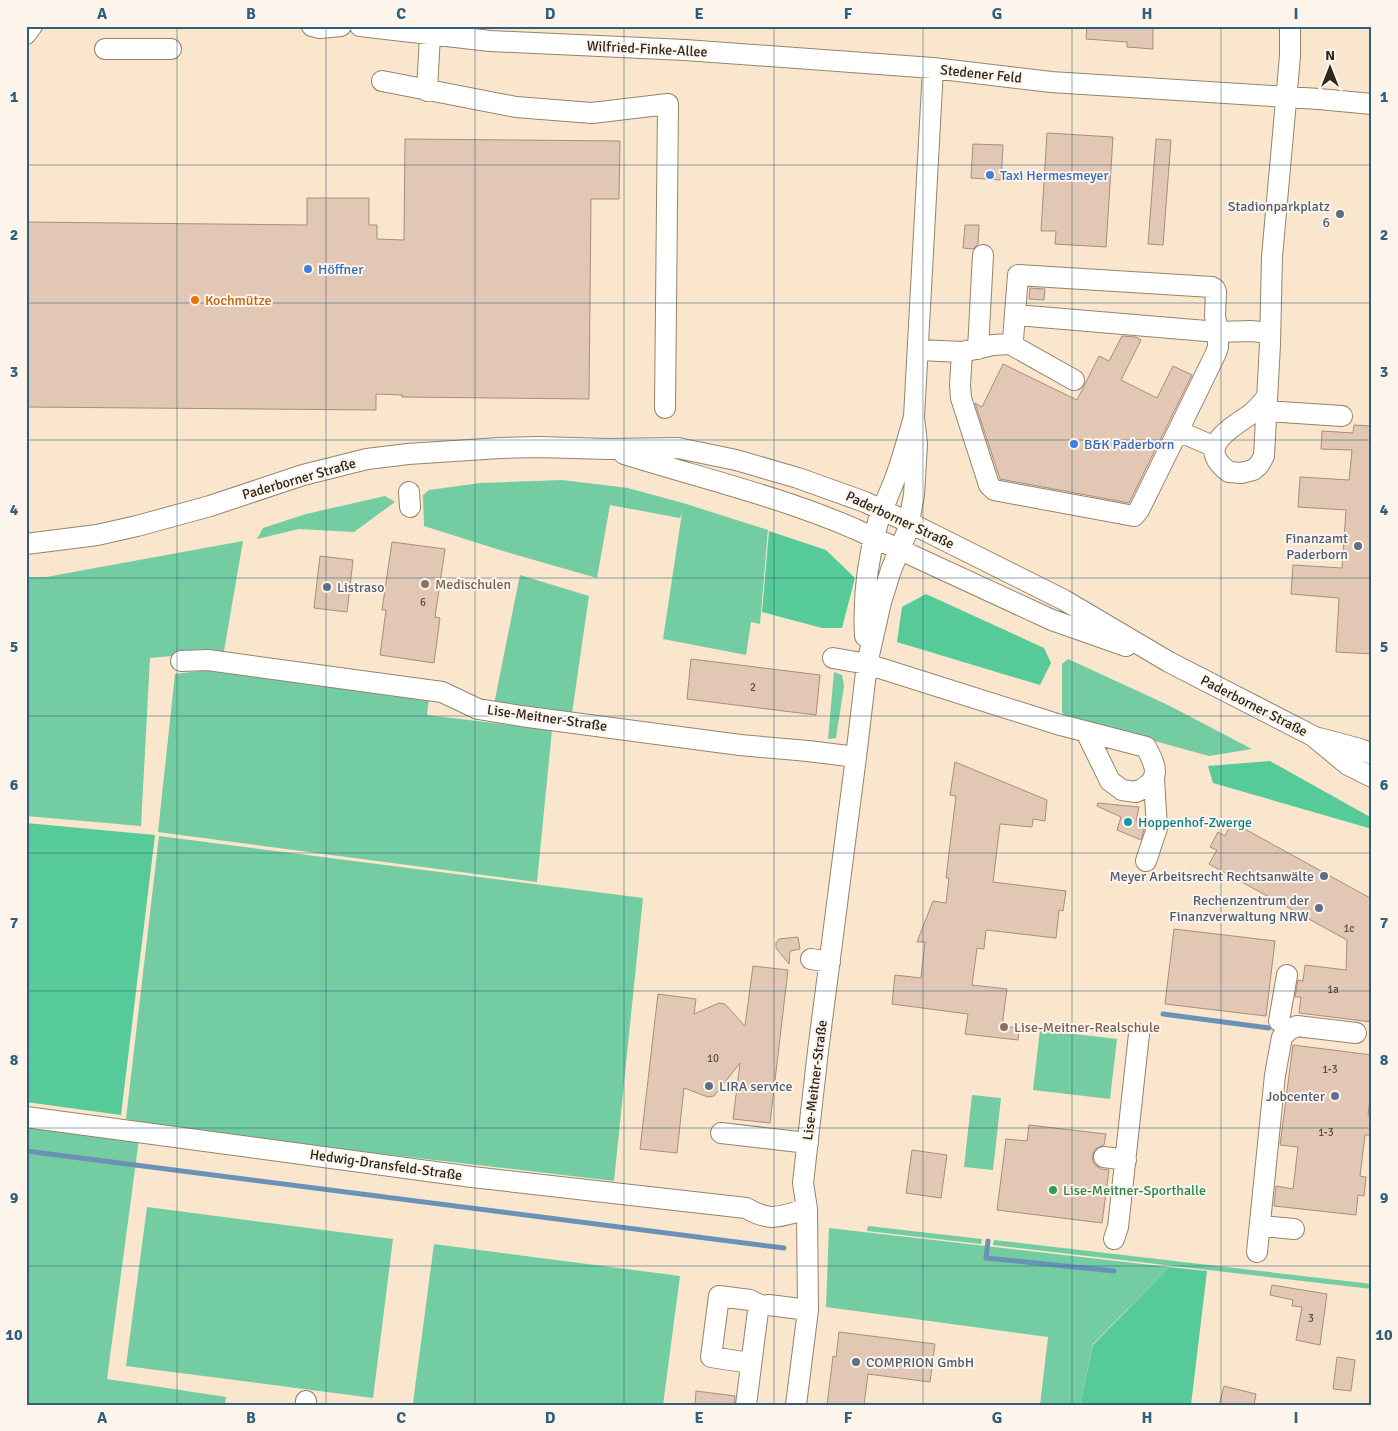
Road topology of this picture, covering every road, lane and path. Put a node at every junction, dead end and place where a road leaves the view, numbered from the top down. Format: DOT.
graph roads {
  1 [pos="32,26"];
  2 [pos="312,26"];
  3 [pos="341,26"];
  4 [pos="360,26"];
  5 [pos="1290,26"];
  6 [pos="26,34"];
  7 [pos="430,35"];
  8 [pos="105,49"];
  9 [pos="171,50"];
  10 [pos="933,68"];
  11 [pos="382,81"];
  12 [pos="427,91"];
  13 [pos="1286,97"];
  14 [pos="1372,104"];
  15 [pos="983,255"];
  16 [pos="1016,315"];
  17 [pos="1218,332"];
  18 [pos="1270,333"];
  19 [pos="1010,344"];
  20 [pos="919,350"];
  21 [pos="970,350"];
  22 [pos="1074,380"];
  23 [pos="1266,404"];
  24 [pos="665,408"];
  25 [pos="1342,416"];
  26 [pos="914,417"];
  27 [pos="1178,431"];
  28 [pos="1215,447"];
  29 [pos="608,450"];
  30 [pos="882,510"];
  31 [pos="910,523"];
  32 [pos="874,537"];
  33 [pos="26,544"];
  34 [pos="900,549"];
  35 [pos="834,658"];
  36 [pos="181,662"];
  37 [pos="1169,662"];
  38 [pos="867,664"];
  39 [pos="1086,732"];
  40 [pos="1313,736"];
  41 [pos="1372,754"];
  42 [pos="856,757"];
  43 [pos="1372,777"];
  44 [pos="1154,778"];
  45 [pos="1146,861"];
  46 [pos="1287,975"];
  47 [pos="1279,1021"];
  48 [pos="1356,1033"];
  49 [pos="1139,1034"];
  50 [pos="26,1117"];
  51 [pos="721,1133"];
  52 [pos="808,1143"];
  53 [pos="1104,1157"];
  54 [pos="1126,1160"];
  55 [pos="799,1211"];
  56 [pos="1260,1226"];
  57 [pos="1294,1229"];
  58 [pos="1114,1238"];
  59 [pos="1257,1252"];
  60 [pos="762,1306"];
  61 [pos="808,1310"];
  62 [pos="750,1363"];
  63 [pos="746,1405"];
  64 [pos="796,1405"];
  1 -- 6 [label="street"];
  2 -- 3 [label="street"];
  4 -- 7 [label="street, Wilfried-Finke-Allee"];
  5 -- 13 [label="street"];
  7 -- 10 [label="street, Wilfried-Finke-Allee"];
  7 -- 12 [label="street"];
  8 -- 9 [label="street"];
  10 -- 13 [label="street, Stedener Feld"];
  10 -- 20 [label="street, Stedener Feld"];
  11 -- 12 [label="street"];
  12 -- 24 [label="street"];
  13 -- 14 [label="street, Stedener Feld"];
  13 -- 18 [label="street"];
  15 -- 21 [label="street"];
  16 -- 17 [label="street"];
  16 -- 17 [label="street"];
  16 -- 19 [label="street"];
  17 -- 18 [label="street"];
  17 -- 27 [label="street"];
  18 -- 23 [label="street"];
  19 -- 21 [label="street"];
  19 -- 22 [label="street"];
  20 -- 21 [label="street"];
  20 -- 26 [label="street, Stedener Feld"];
  21 -- 27 [label="street"];
  23 -- 25 [label="street"];
  23 -- 28 [label="street"];
  23 -- 28 [label="street"];
  26 -- 30 [label="street, Stedener Feld"];
  26 -- 31 [label="street, Stedener Feld"];
  27 -- 28 [label="street"];
  29 -- 30 [label="street, Paderborner Straße"];
  29 -- 32 [label="street, Paderborner Straße"];
  29 -- 33 [label="street, Paderborner Straße"];
  30 -- 31 [label="street, Paderborner Straße"];
  30 -- 32 [label="street, Lise-Meitner-Straße"];
  31 -- 34 [label="street, Stedener Feld"];
  31 -- 37 [label="street, Paderborner Straße"];
  32 -- 34 [label="street, Paderborner Straße"];
  32 -- 38 [label="street, Lise-Meitner-Straße"];
  34 -- 37 [label="street, Paderborner Straße"];
  34 -- 38 [label="street, Lise-Meitner-Straße"];
  35 -- 38 [label="street"];
  36 -- 42 [label="street, Lise-Meitner-Straße"];
  37 -- 40 [label="street, Paderborner Straße"];
  38 -- 39 [label="street"];
  38 -- 42 [label="street, Lise-Meitner-Straße"];
  39 -- 44 [label="street"];
  39 -- 44 [label="street"];
  40 -- 41 [label="street, Paderborner Straße"];
  40 -- 43 [label="street, Paderborner Straße"];
  42 -- 52 [label="street, Lise-Meitner-Straße"];
  44 -- 45 [label="street"];
  46 -- 47 [label="street"];
  48 -- 56 [label="street"];
  49 -- 54 [label="street"];
  50 -- 55 [label="street, Hedwig-Dransfeld-Straße"];
  51 -- 52 [label="street"];
  52 -- 55 [label="street, Lise-Meitner-Straße"];
  53 -- 54 [label="street"];
  54 -- 58 [label="street"];
  55 -- 61 [label="street, Lise-Meitner-Straße"];
  56 -- 57 [label="street"];
  56 -- 59 [label="street"];
  60 -- 61 [label="street"];
  60 -- 62 [label="street"];
  60 -- 62 [label="street"];
  61 -- 64 [label="street, Lise-Meitner-Straße"];
  62 -- 63 [label="street"];
}
